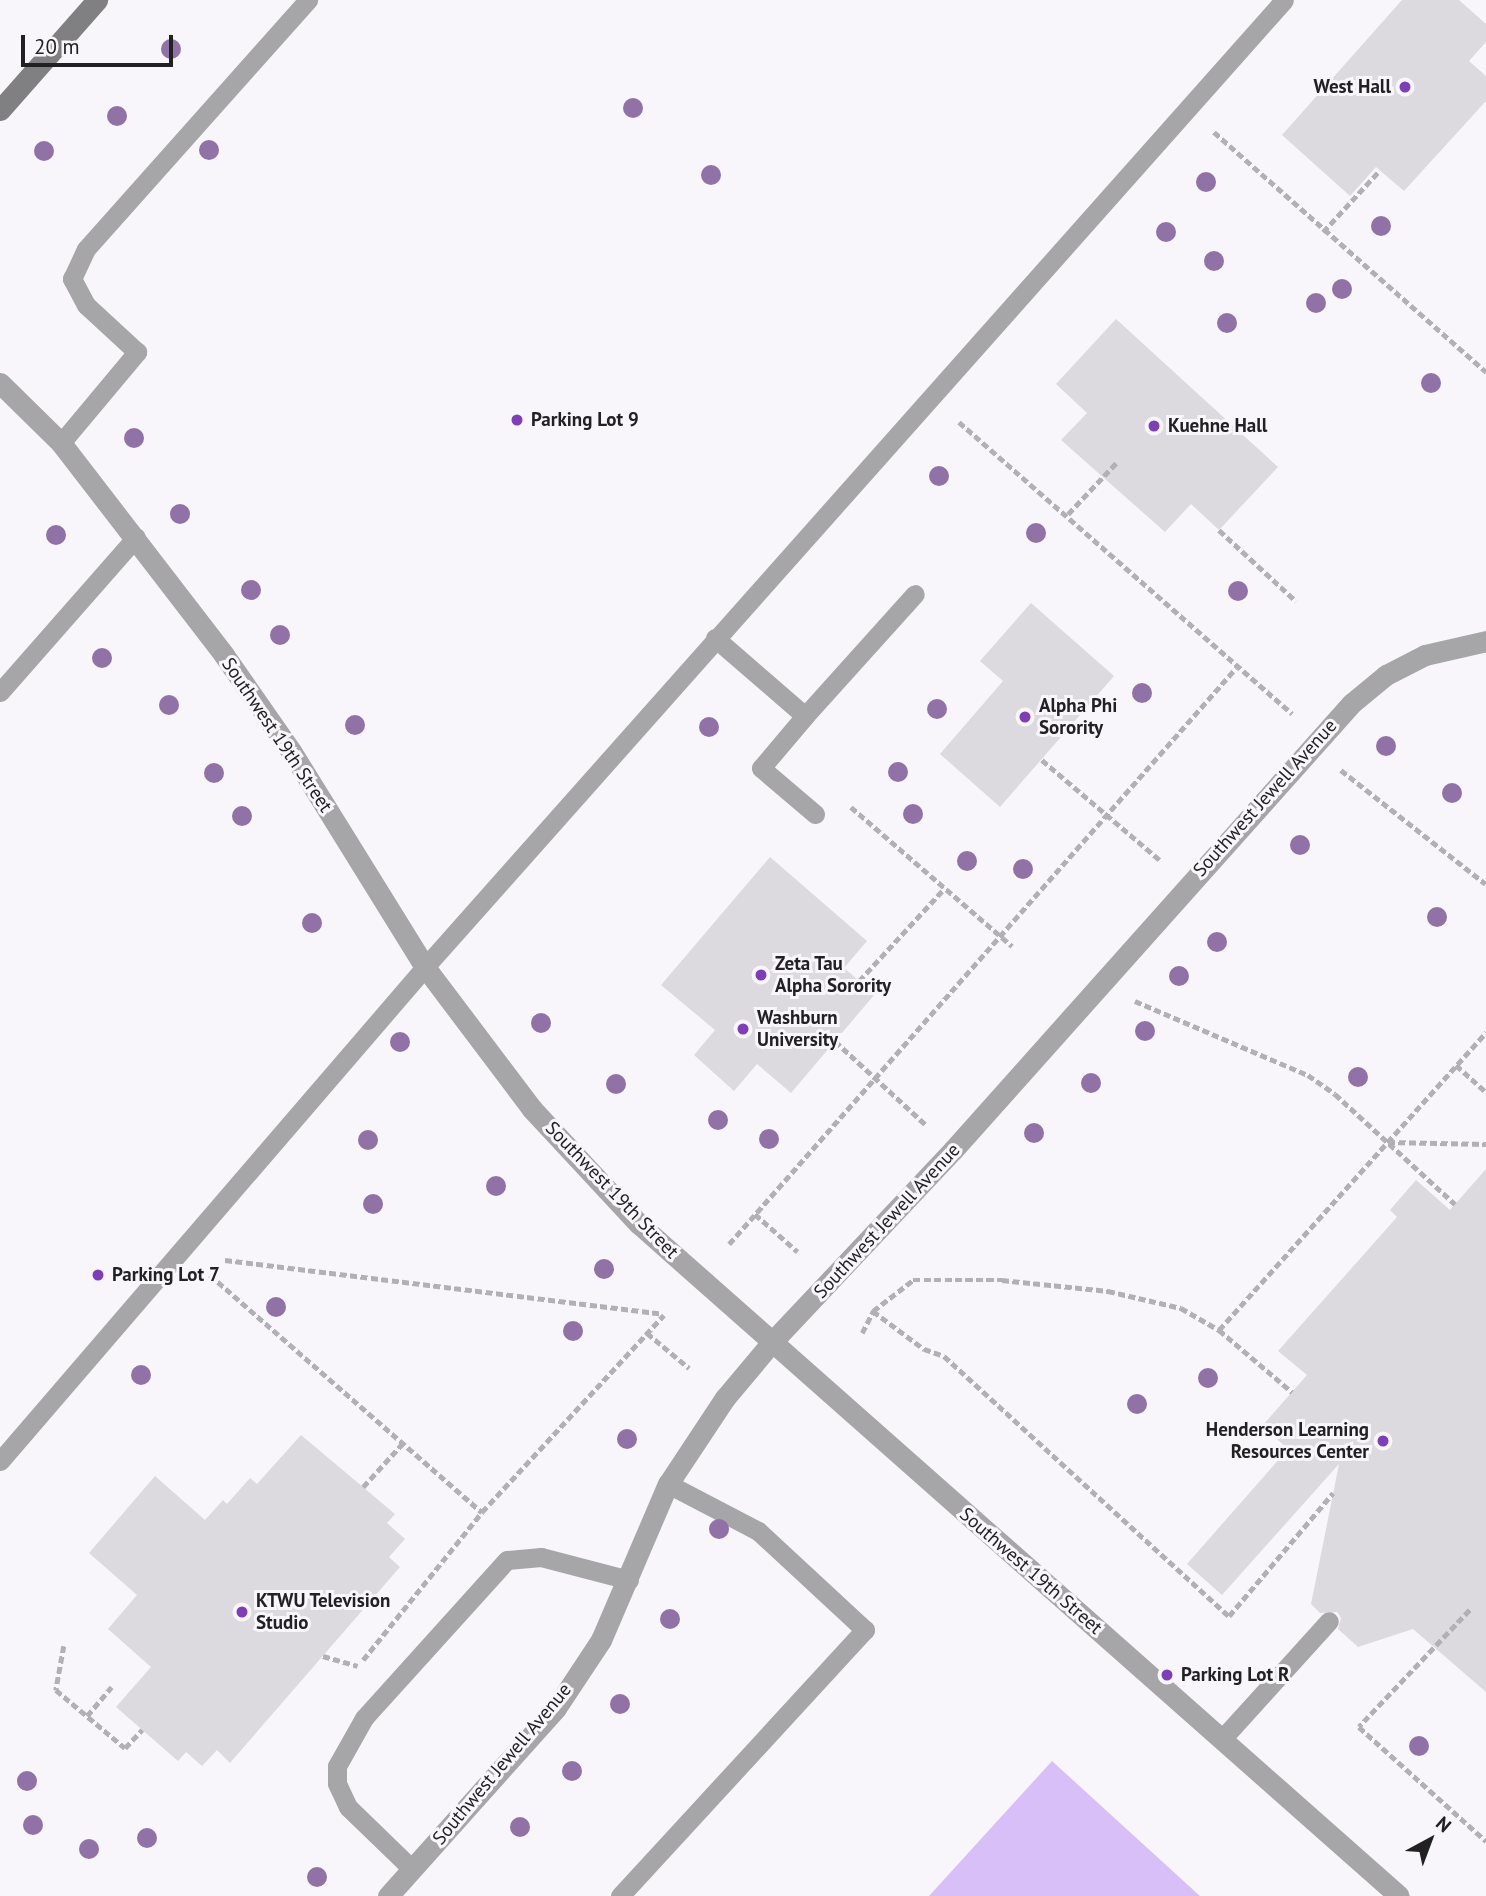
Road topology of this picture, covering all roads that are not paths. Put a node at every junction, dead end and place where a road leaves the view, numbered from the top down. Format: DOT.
graph roads {
  1 [pos="97,0"];
  2 [pos="308,0"];
  3 [pos="1284,0"];
  4 [pos="0,110"];
  5 [pos="0,383"];
  6 [pos="61,443"];
  7 [pos="136,537"];
  8 [pos="915,594"];
  9 [pos="715,638"];
  10 [pos="1486,641"];
  11 [pos="0,692"];
  12 [pos="805,716"];
  13 [pos="815,814"];
  14 [pos="425,967"];
  15 [pos="772,1342"];
  16 [pos="0,1461"];
  17 [pos="668,1484"];
  18 [pos="629,1580"];
  19 [pos="1329,1621"];
  20 [pos="1222,1739"];
  21 [pos="412,1869"];
  22 [pos="388,1896"];
  23 [pos="620,1896"];
  24 [pos="1399,1896"];
  1 -- 4 [label="street"];
  2 -- 6 [label="lane"];
  3 -- 9 [label="lane"];
  5 -- 6 [label="street, Southwest 19th Street"];
  6 -- 7 [label="street, Southwest 19th Street"];
  7 -- 11 [label="lane"];
  7 -- 14 [label="street, Southwest 19th Street"];
  8 -- 12 [label="lane"];
  9 -- 12 [label="lane"];
  9 -- 14 [label="lane"];
  10 -- 15 [label="street, Southwest Jewell Avenue"];
  12 -- 13 [label="lane"];
  14 -- 15 [label="street, Southwest 19th Street"];
  14 -- 16 [label="lane"];
  15 -- 17 [label="street, Southwest Jewell Avenue"];
  15 -- 20 [label="street, Southwest 19th Street"];
  17 -- 18 [label="street, Southwest Jewell Avenue"];
  17 -- 23 [label="lane"];
  18 -- 21 [label="street, Southwest Jewell Avenue"];
  18 -- 21 [label="lane"];
  19 -- 20 [label="lane"];
  20 -- 24 [label="street, Southwest 19th Street"];
  21 -- 22 [label="street, Southwest Jewell Avenue"];
}
